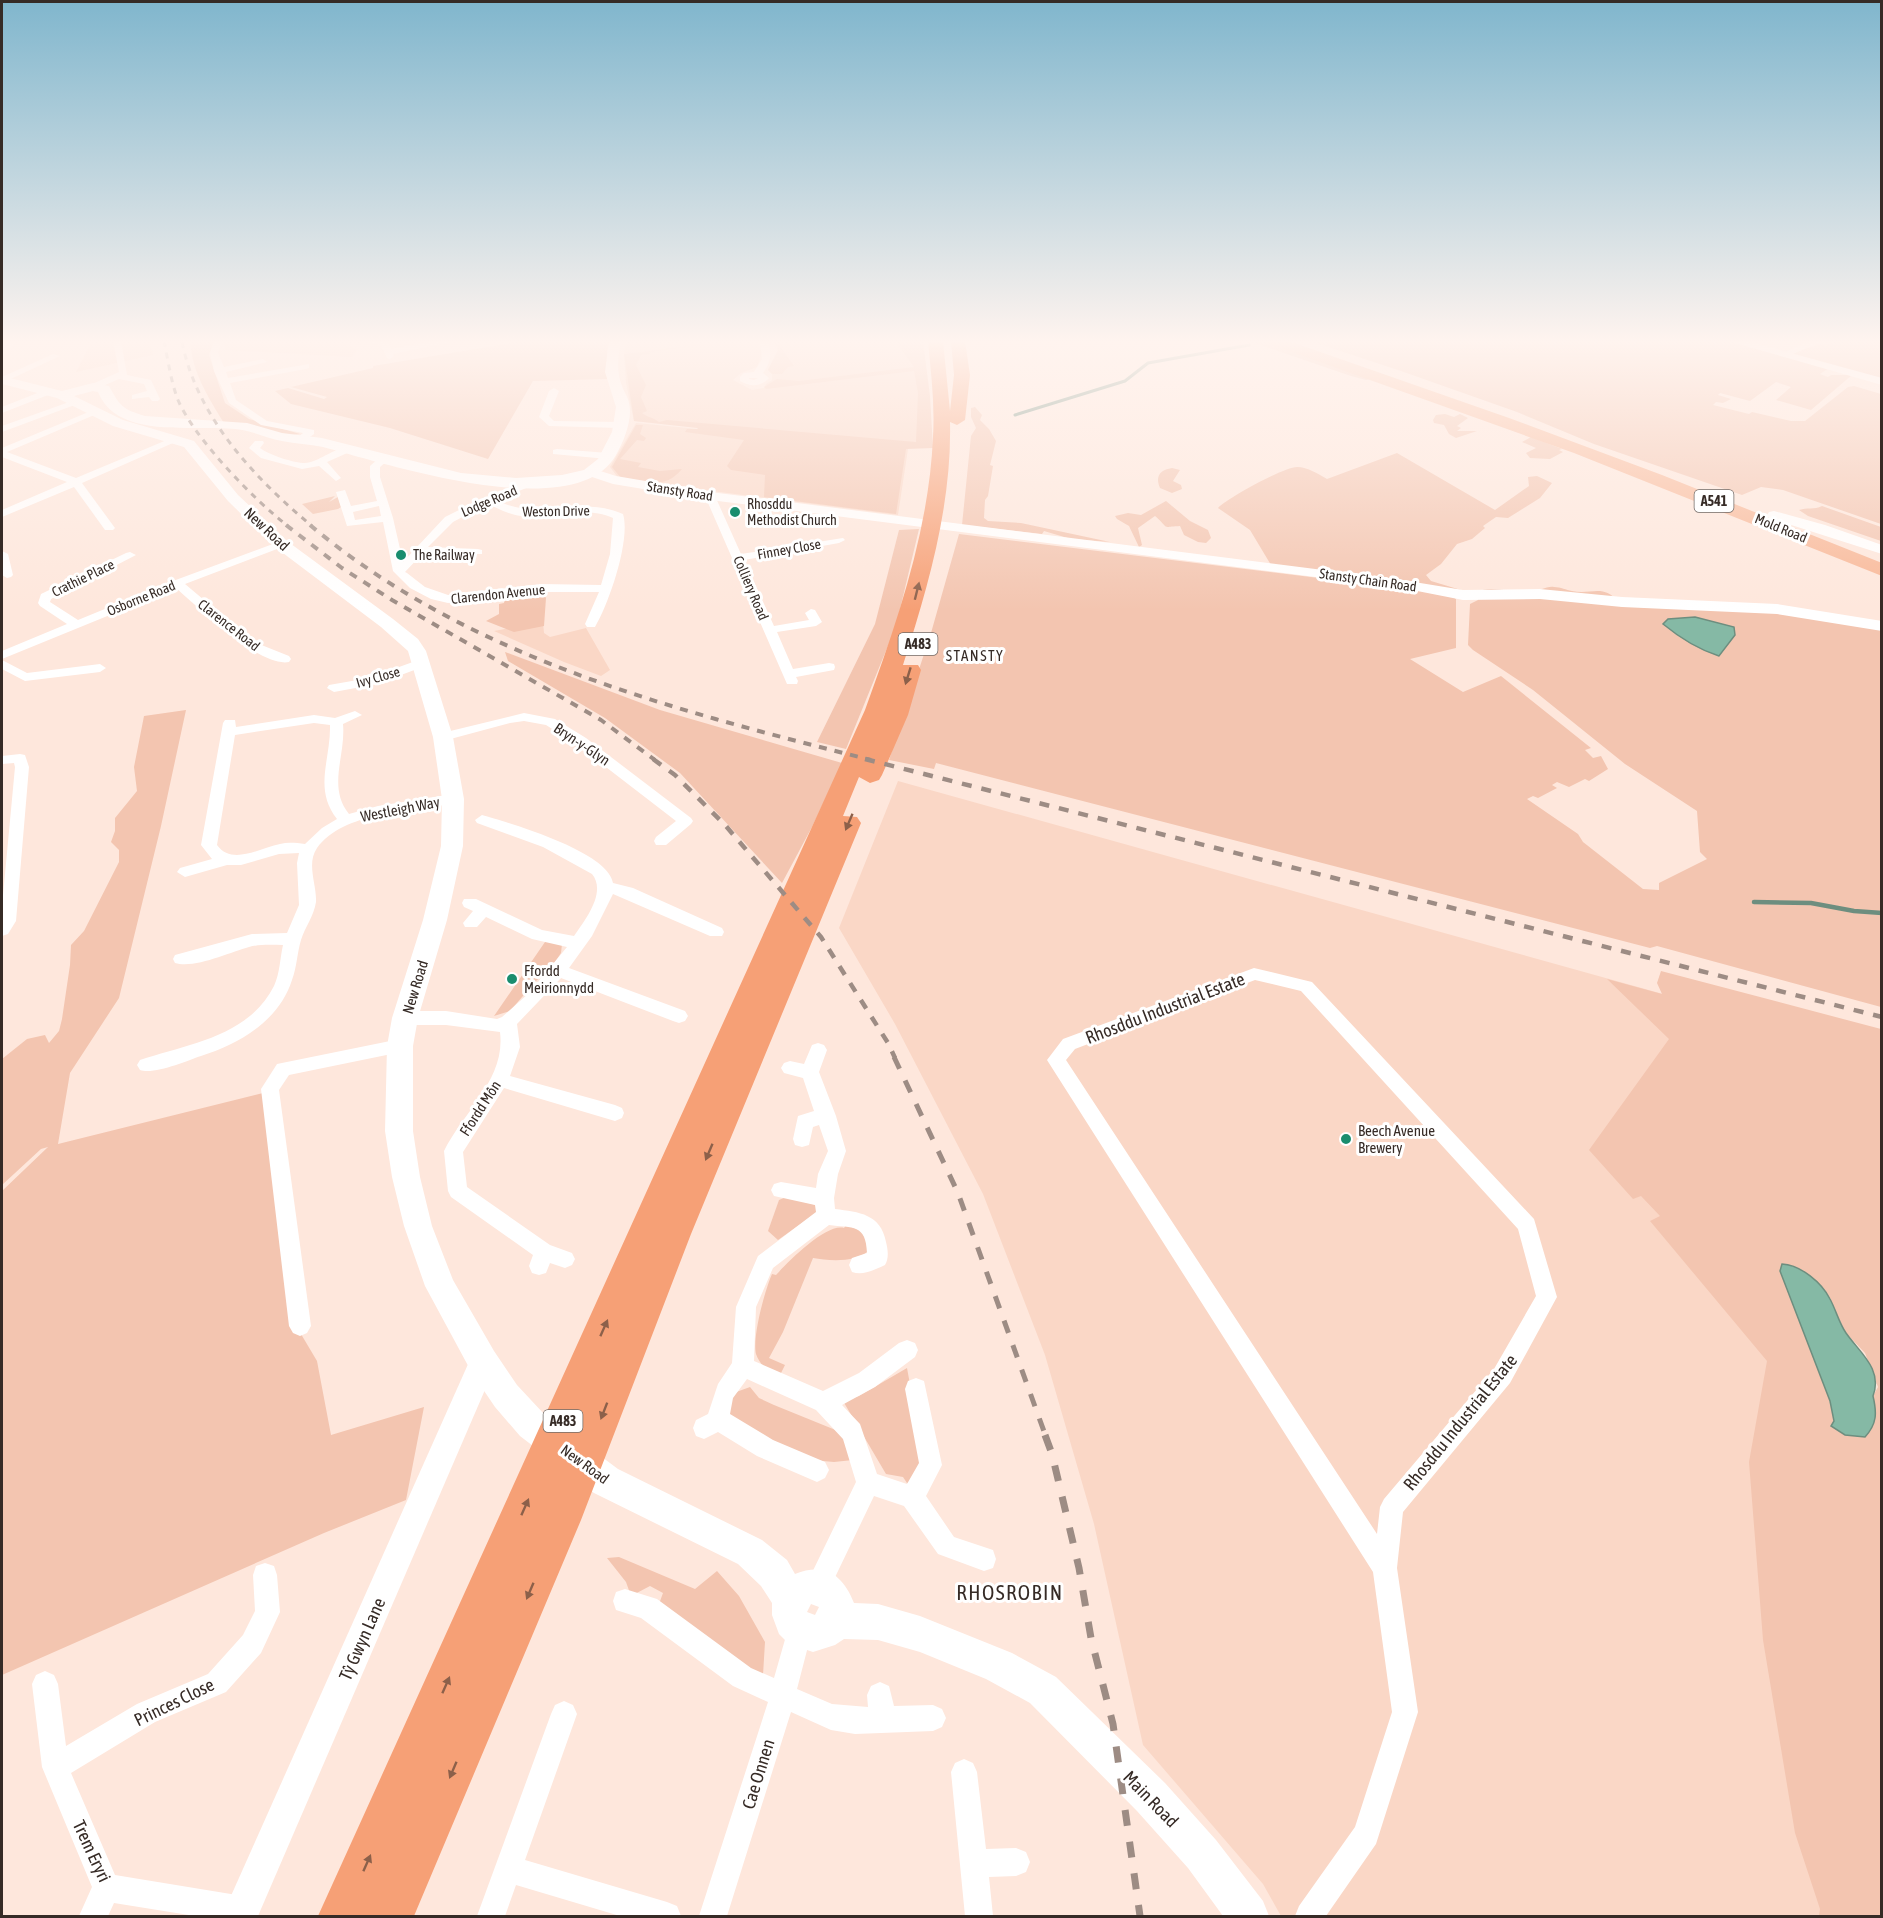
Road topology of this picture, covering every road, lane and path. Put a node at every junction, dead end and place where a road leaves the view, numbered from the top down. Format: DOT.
graph roads {
  1 [pos="949,430"];
  2 [pos="31,431"];
  3 [pos="146,431"];
  4 [pos="259,431"];
  5 [pos="303,431"];
  6 [pos="618,431"];
  7 [pos="1526,431"];
  8 [pos="1542,431"];
  9 [pos="177,439"];
  10 [pos="301,439"];
  11 [pos="259,443"];
  12 [pos="349,450"];
  13 [pos="556,452"];
  14 [pos="2,453"];
  15 [pos="608,456"];
  16 [pos="382,461"];
  17 [pos="322,463"];
  18 [pos="591,472"];
  19 [pos="336,478"];
  20 [pos="76,482"];
  21 [pos="530,483"];
  22 [pos="341,492"];
  23 [pos="710,496"];
  24 [pos="490,501"];
  25 [pos="375,504"];
  26 [pos="347,510"];
  27 [pos="2,514"];
  28 [pos="1773,515"];
  29 [pos="855,516"];
  30 [pos="388,519"];
  31 [pos="109,528"];
  32 [pos="839,540"];
  33 [pos="281,544"];
  34 [pos="421,550"];
  35 [pos="1881,550"];
  36 [pos="478,552"];
  37 [pos="2,554"];
  38 [pos="130,555"];
  39 [pos="739,558"];
  40 [pos="1881,560"];
  41 [pos="1881,570"];
  42 [pos="399,571"];
  43 [pos="7,575"];
  44 [pos="177,583"];
  45 [pos="606,589"];
  46 [pos="811,613"];
  47 [pos="76,624"];
  48 [pos="591,624"];
  49 [pos="1881,626"];
  50 [pos="769,630"];
  51 [pos="2,655"];
  52 [pos="285,659"];
  53 [pos="421,663"];
  54 [pos="2,664"];
  55 [pos="829,667"];
  56 [pos="100,668"];
  57 [pos="334,688"];
  58 [pos="355,715"];
  59 [pos="336,722"];
  60 [pos="443,737"];
  61 [pos="2,760"];
  62 [pos="453,798"];
  63 [pos="346,820"];
  64 [pos="482,820"];
  65 [pos="504,826"];
  66 [pos="491,838"];
  67 [pos="661,841"];
  68 [pos="308,849"];
  69 [pos="224,860"];
  70 [pos="185,872"];
  71 [pos="608,887"];
  72 [pos="798,916"];
  73 [pos="471,923"];
  74 [pos="2,930"];
  75 [pos="716,932"];
  76 [pos="293,939"];
  77 [pos="578,943"];
  78 [pos="193,952"];
  79 [pos="559,971"];
  80 [pos="667,1017"];
  81 [pos="405,1018"];
  82 [pos="508,1022"];
  83 [pos="400,1046"];
  84 [pos="818,1050"];
  85 [pos="146,1065"];
  86 [pos="500,1080"];
  87 [pos="615,1113"];
  88 [pos="827,1116"];
  89 [pos="802,1139"];
  90 [pos="781,1190"];
  91 [pos="825,1207"];
  92 [pos="565,1259"];
  93 [pos="874,1263"];
  94 [pos="300,1326"];
  95 [pos="907,1350"];
  96 [pos="483,1362"];
  97 [pos="743,1367"];
  98 [pos="916,1389"];
  99 [pos="824,1402"];
  100 [pos="818,1470"];
  101 [pos="868,1483"];
  102 [pos="912,1497"];
  103 [pos="984,1559"];
  104 [pos="1385,1568"];
  105 [pos="266,1575"];
  106 [pos="642,1602"];
  107 [pos="803,1606"];
  108 [pos="45,1684"];
  109 [pos="1043,1690"];
  110 [pos="783,1695"];
  111 [pos="880,1695"];
  112 [pos="564,1714"];
  113 [pos="933,1718"];
  114 [pos="882,1720"];
  115 [pos="55,1767"];
  116 [pos="964,1772"];
  117 [pos="1016,1862"];
  118 [pos="974,1864"];
  119 [pos="508,1869"];
  120 [pos="106,1888"];
  121 [pos="241,1913"];
  122 [pos="93,1917"];
  123 [pos="343,1917"];
  124 [pos="389,1917"];
  125 [pos="491,1917"];
  126 [pos="667,1917"];
  127 [pos="713,1917"];
  128 [pos="979,1917"];
  129 [pos="1248,1917"];
  130 [pos="1309,1917"];
  1 -- 72 [label="highway, A483"];
  2 -- 14 [label="street"];
  3 -- 9 [label="main road, New Road"];
  4 -- 10 [label="main road"];
  5 -- 10 [label="street"];
  6 -- 15 [label="main road"];
  7 -- 41 [label="main road, Mold Road / A541"];
  8 -- 28 [label="main road, Mold Road / A541"];
  9 -- 20 [label="street"];
  9 -- 33 [label="main road, New Road"];
  10 -- 12 [label="main road"];
  11 -- 17 [label="street"];
  12 -- 16 [label="main road"];
  12 -- 17 [label="street"];
  13 -- 15 [label="street"];
  14 -- 20 [label="street"];
  15 -- 18 [label="main road"];
  16 -- 21 [label="main road"];
  16 -- 30 [label="street"];
  17 -- 19 [label="street"];
  18 -- 21 [label="main road"];
  18 -- 23 [label="street, Stansty Road"];
  20 -- 27 [label="street"];
  20 -- 31 [label="street"];
  21 -- 24 [label="street, Lodge Road"];
  22 -- 26 [label="street"];
  23 -- 29 [label="street, Stansty Road"];
  23 -- 39 [label="street, Colliery Road"];
  24 -- 34 [label="street, Lodge Road"];
  24 -- 45 [label="street, Weston Drive"];
  25 -- 26 [label="street"];
  26 -- 30 [label="street"];
  28 -- 35 [label="street"];
  28 -- 40 [label="main road, Mold Road / A541"];
  29 -- 49 [label="street, Stansty Chain Road"];
  30 -- 42 [label="street"];
  32 -- 39 [label="street, Finney Close"];
  33 -- 44 [label="street, Osborne Road"];
  33 -- 53 [label="main road, New Road"];
  34 -- 36 [label="street"];
  34 -- 42 [label="street, Lodge Road"];
  37 -- 43 [label="street"];
  38 -- 47 [label="street, Crathie Place"];
  39 -- 50 [label="street, Colliery Road"];
  42 -- 45 [label="street, Clarendon Avenue"];
  44 -- 47 [label="street, Osborne Road"];
  44 -- 52 [label="street, Clarence Road"];
  45 -- 48 [label="street, Weston Drive"];
  46 -- 50 [label="street"];
  47 -- 51 [label="street, Osborne Road"];
  50 -- 55 [label="street, Colliery Road"];
  53 -- 57 [label="street, Ivy Close"];
  53 -- 60 [label="main road, New Road"];
  54 -- 56 [label="street"];
  58 -- 59 [label="street"];
  59 -- 63 [label="street"];
  59 -- 69 [label="street"];
  60 -- 62 [label="main road, New Road"];
  60 -- 67 [label="street, Bryn-y-Glyn"];
  61 -- 74 [label="street"];
  62 -- 63 [label="street, Westleigh Way"];
  62 -- 81 [label="main road, New Road"];
  63 -- 68 [label="street, Westleigh Way"];
  64 -- 65 [label="street"];
  65 -- 66 [label="street"];
  65 -- 71 [label="street"];
  68 -- 69 [label="street"];
  68 -- 76 [label="street"];
  69 -- 70 [label="street"];
  71 -- 75 [label="street"];
  71 -- 77 [label="street"];
  123 -- 72 [label="highway, A483, one-way"];
  72 -- 124 [label="highway, A483, one-way"];
  73 -- 77 [label="street"];
  76 -- 78 [label="street"];
  76 -- 85 [label="street"];
  77 -- 79 [label="street"];
  79 -- 80 [label="street"];
  79 -- 82 [label="street"];
  81 -- 82 [label="street"];
  81 -- 83 [label="main road, New Road"];
  82 -- 86 [label="street, Ffordd Môn"];
  83 -- 94 [label="street"];
  83 -- 96 [label="main road, New Road"];
  84 -- 88 [label="street"];
  86 -- 87 [label="street"];
  86 -- 92 [label="street, Ffordd Môn"];
  88 -- 89 [label="street"];
  88 -- 91 [label="street"];
  90 -- 91 [label="street"];
  91 -- 93 [label="street"];
  91 -- 97 [label="street"];
  95 -- 99 [label="street"];
  96 -- 107 [label="main road, New Road"];
  96 -- 121 [label="street, Tŷ Gwyn Lane"];
  97 -- 99 [label="street"];
  97 -- 100 [label="street"];
  98 -- 102 [label="street"];
  99 -- 101 [label="street"];
  101 -- 102 [label="street"];
  101 -- 107 [label="street, Cae Onnen"];
  102 -- 103 [label="street"];
  104 -- 104 [label="street, Rhosddu Industrial Estate"];
  104 -- 130 [label="street, Rhosddu Industrial Estate"];
  105 -- 115 [label="street, Princes Close"];
  106 -- 110 [label="street"];
  107 -- 109 [label="main road, New Road"];
  107 -- 110 [label="street, Cae Onnen"];
  108 -- 115 [label="street, Trem Eryri"];
  109 -- 129 [label="main road, Main Road"];
  110 -- 114 [label="street"];
  110 -- 127 [label="street, Cae Onnen"];
  111 -- 114 [label="street"];
  112 -- 119 [label="street"];
  113 -- 114 [label="street"];
  115 -- 120 [label="street, Trem Eryri"];
  116 -- 118 [label="street"];
  117 -- 118 [label="street"];
  118 -- 128 [label="street"];
  119 -- 125 [label="street"];
  119 -- 126 [label="street"];
  120 -- 121 [label="street, Trem Eryri"];
  120 -- 122 [label="street"];
}
